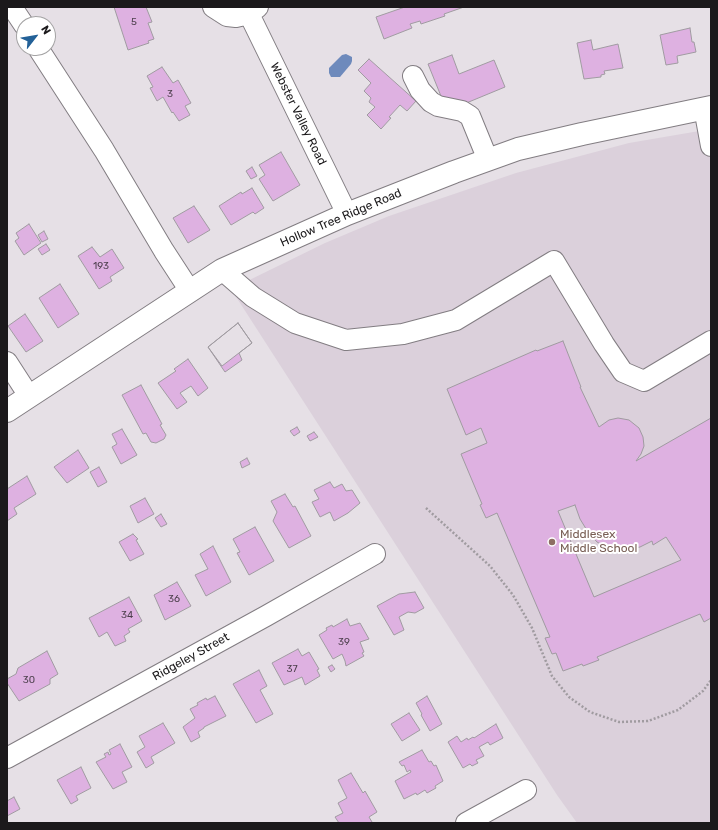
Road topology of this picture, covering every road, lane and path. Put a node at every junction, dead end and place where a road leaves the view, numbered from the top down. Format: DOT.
graph roads {
  1 [pos="12,7"];
  2 [pos="213,7"];
  3 [pos="254,11"];
  4 [pos="18,16"];
  5 [pos="43,56"];
  6 [pos="413,76"];
  7 [pos="707,108"];
  8 [pos="711,146"];
  9 [pos="488,160"];
  10 [pos="347,214"];
  11 [pos="222,270"];
  12 [pos="190,291"];
  13 [pos="711,341"];
  14 [pos="7,362"];
  15 [pos="29,396"];
  16 [pos="7,411"];
  17 [pos="426,508"];
  18 [pos="375,554"];
  19 [pos="711,680"];
  20 [pos="7,758"];
  21 [pos="526,790"];
  22 [pos="466,823"];
  1 -- 4 [label="street"];
  2 -- 3 [label="street, Webster Valley Road"];
  3 -- 10 [label="street, Webster Valley Road"];
  5 -- 12 [label="street"];
  6 -- 9 [label="street"];
  7 -- 8 [label="street"];
  7 -- 9 [label="main road, Hollow Tree Ridge Road"];
  9 -- 10 [label="main road, Hollow Tree Ridge Road"];
  10 -- 11 [label="main road, Hollow Tree Ridge Road"];
  11 -- 12 [label="main road, Hollow Tree Ridge Road"];
  11 -- 13 [label="street"];
  12 -- 15 [label="main road, Hollow Tree Ridge Road"];
  14 -- 15 [label="street"];
  15 -- 16 [label="main road, Hollow Tree Ridge Road"];
  17 -- 19 [label="path"];
  18 -- 20 [label="street, Ridgeley Street"];
  21 -- 22 [label="street"];
}
